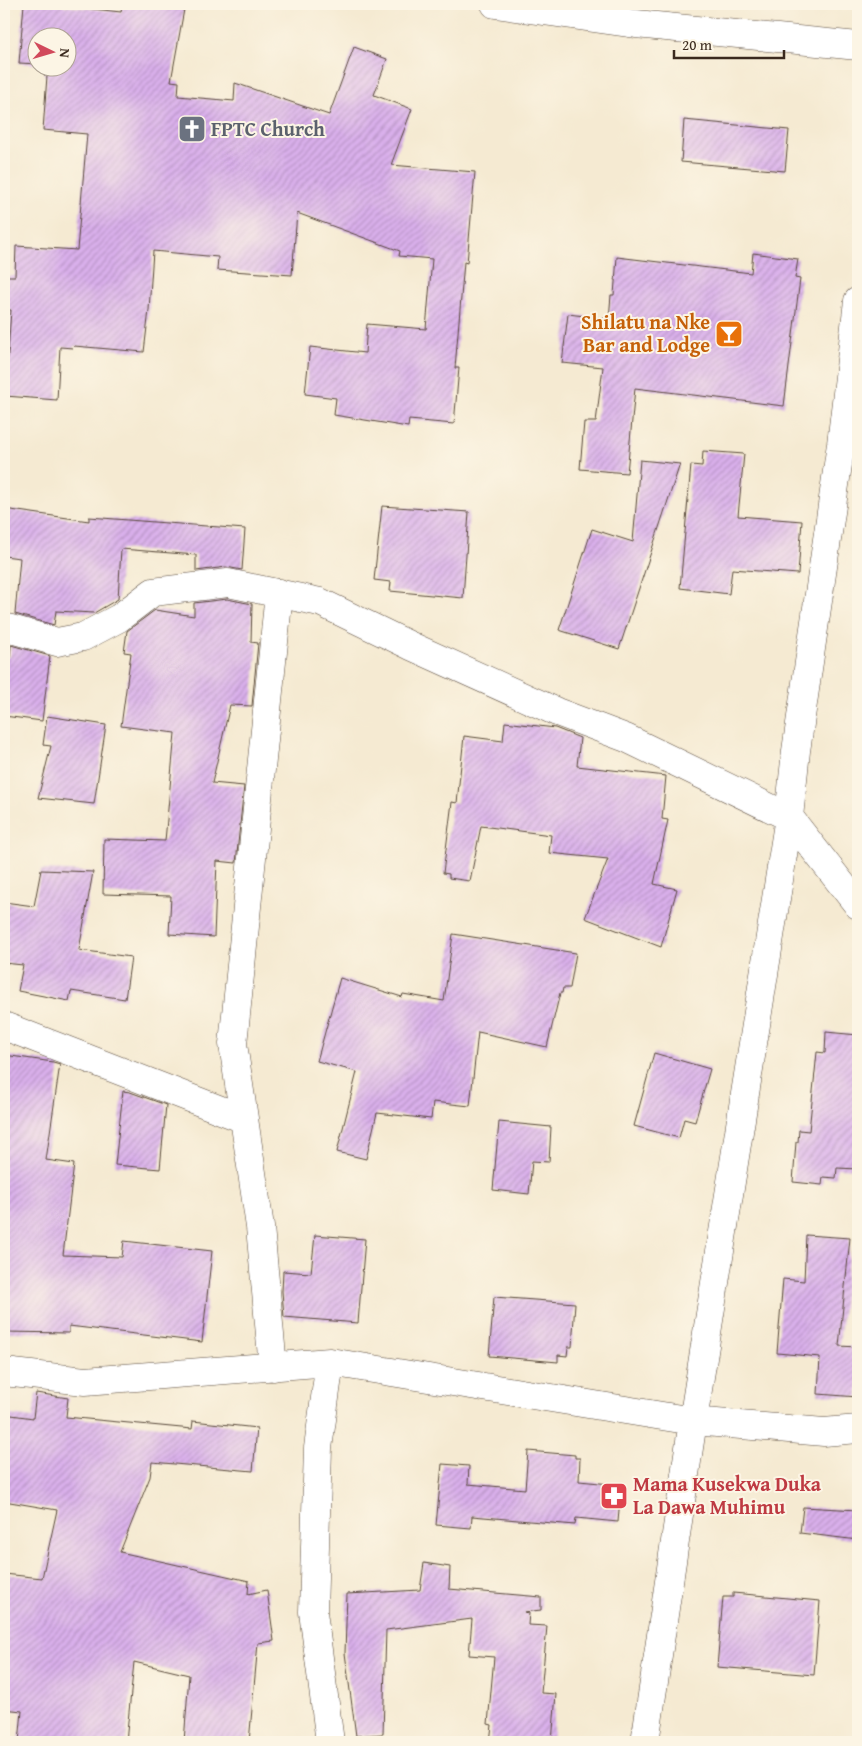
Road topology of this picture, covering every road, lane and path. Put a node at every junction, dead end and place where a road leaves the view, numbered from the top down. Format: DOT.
graph roads {
  1 [pos="495,4"];
  2 [pos="567,9"];
  3 [pos="858,46"];
  4 [pos="858,301"];
  5 [pos="279,593"];
  6 [pos="4,627"];
  7 [pos="789,817"];
  8 [pos="858,905"];
  9 [pos="4,1026"];
  10 [pos="244,1118"];
  11 [pos="330,1362"];
  12 [pos="273,1367"];
  13 [pos="4,1372"];
  14 [pos="693,1420"];
  15 [pos="858,1429"];
  16 [pos="330,1742"];
  17 [pos="645,1742"];
  1 -- 2 [label="street"];
  2 -- 3 [label="street"];
  4 -- 7 [label="street"];
  5 -- 6 [label="street"];
  5 -- 7 [label="street"];
  5 -- 10 [label="street"];
  7 -- 8 [label="street"];
  7 -- 14 [label="street"];
  9 -- 10 [label="street"];
  10 -- 12 [label="street"];
  11 -- 12 [label="street"];
  11 -- 14 [label="street"];
  11 -- 16 [label="street"];
  12 -- 13 [label="street"];
  14 -- 15 [label="street"];
  14 -- 17 [label="street"];
}
